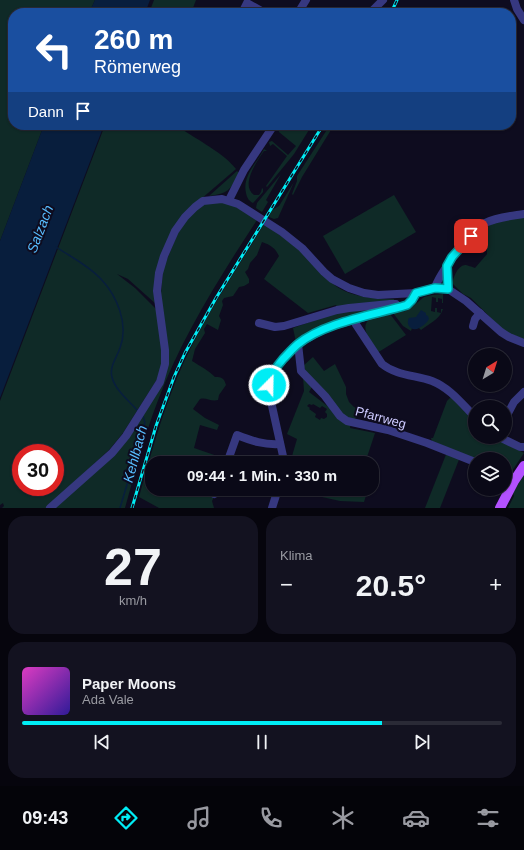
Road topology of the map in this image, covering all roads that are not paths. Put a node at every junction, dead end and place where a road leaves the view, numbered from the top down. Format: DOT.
graph roads {
  1 [pos="383,0"];
  2 [pos="514,0"];
  3 [pos="244,8"];
  4 [pos="256,8"];
  5 [pos="375,8"];
  6 [pos="524,20"];
  7 [pos="271,130"];
  8 [pos="229,200"];
  9 [pos="524,214"];
  10 [pos="447,266"];
  11 [pos="435,288"];
  12 [pos="448,289"];
  13 [pos="416,293"];
  14 [pos="399,307"];
  15 [pos="480,313"];
  16 [pos="362,317"];
  17 [pos="353,320"];
  18 [pos="259,323"];
  19 [pos="473,326"];
  20 [pos="363,335"];
  21 [pos="298,344"];
  22 [pos="519,344"];
  23 [pos="524,392"];
  24 [pos="512,406"];
  25 [pos="468,407"];
  26 [pos="512,443"];
  27 [pos="280,444"];
  28 [pos="524,447"];
  29 [pos="230,456"];
  30 [pos="283,456"];
  31 [pos="468,459"];
  32 [pos="524,466"];
  33 [pos="512,477"];
  34 [pos="276,496"];
  35 [pos="504,496"];
  36 [pos="50,508"];
  37 [pos="272,508"];
  38 [pos="500,508"];
  1 -- 5 [label="street"];
  2 -- 6 [label="street"];
  3 -- 4 [label="street"];
  7 -- 8 [label="street"];
  8 -- 13 [label="street"];
  8 -- 36 [label="street"];
  9 -- 10 [label="street"];
  10 -- 11 [label="street"];
  10 -- 12 [label="street"];
  11 -- 12 [label="street"];
  11 -- 13 [label="street"];
  12 -- 15 [label="street"];
  13 -- 14 [label="street"];
  14 -- 16 [label="street"];
  14 -- 18 [label="street"];
  15 -- 19 [label="street"];
  15 -- 22 [label="street"];
  16 -- 17 [label="street"];
  16 -- 20 [label="street"];
  17 -- 20 [label="street"];
  17 -- 21 [label="street"];
  20 -- 25 [label="street"];
  21 -- 27 [label="street"];
  21 -- 31 [label="street, Pfarrweg"];
  23 -- 24 [label="street"];
  26 -- 28 [label="street"];
  27 -- 29 [label="street"];
  27 -- 30 [label="street"];
  32 -- 33 [label="main road"];
  34 -- 37 [label="street"];
  35 -- 38 [label="main road"];
}
